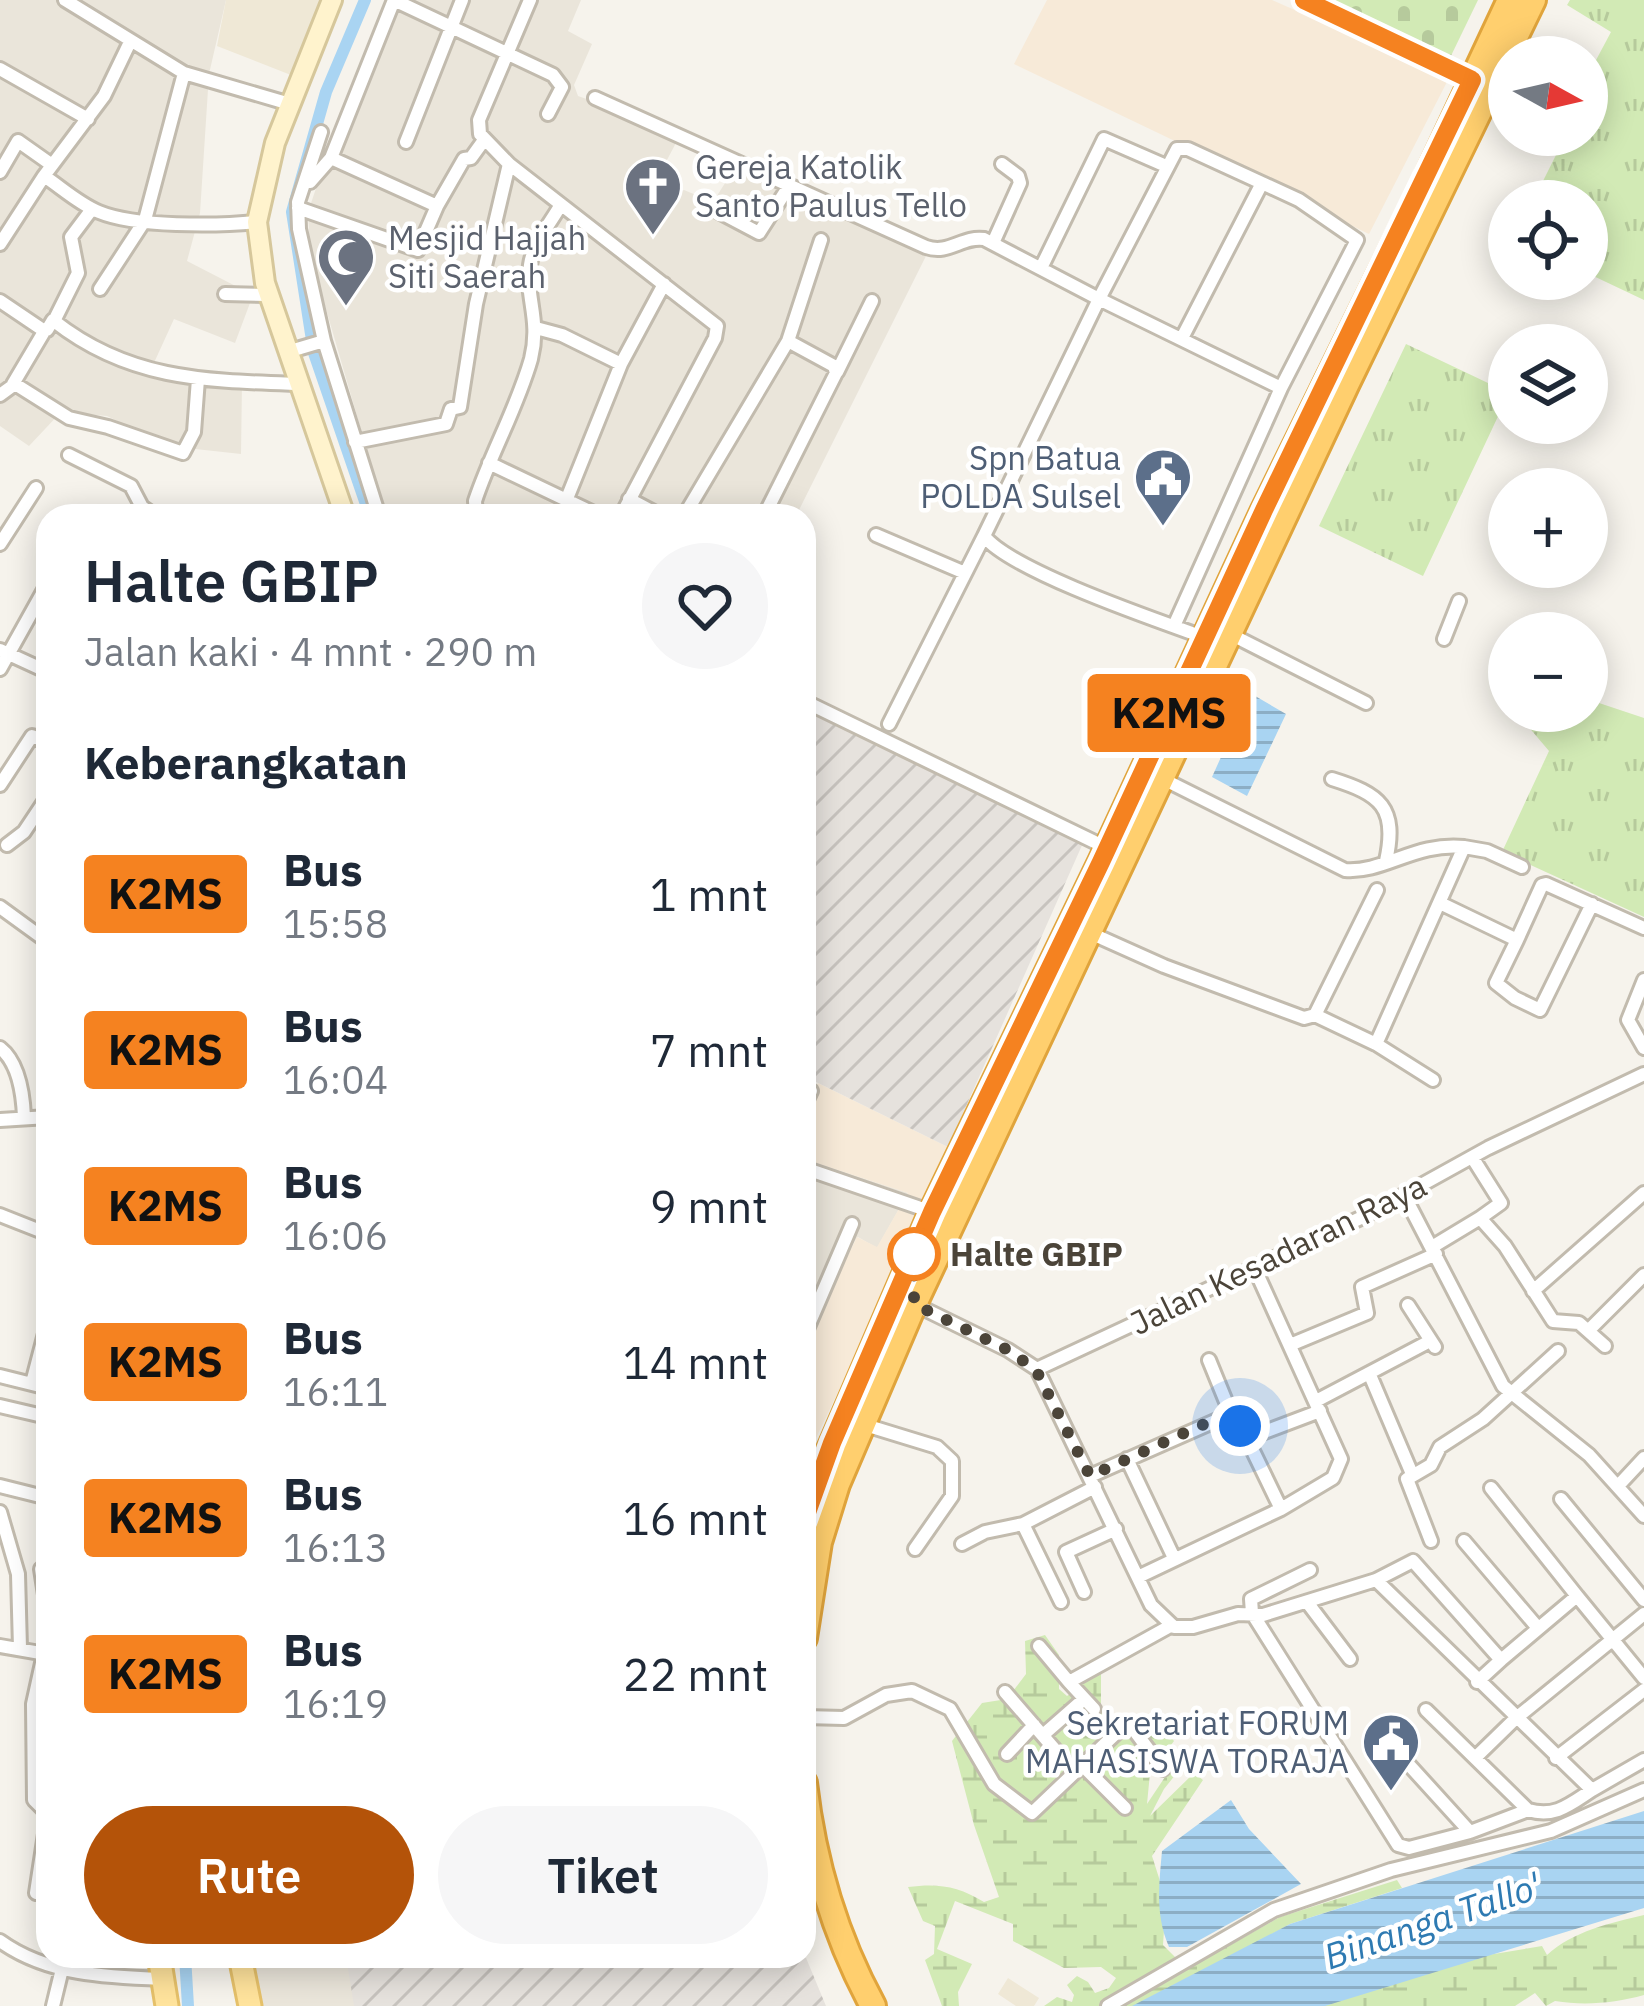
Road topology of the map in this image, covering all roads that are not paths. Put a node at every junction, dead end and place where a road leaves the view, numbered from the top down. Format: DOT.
graph roads {
  1 [pos="332,0"];
  2 [pos="394,0"];
  3 [pos="462,0"];
  4 [pos="530,0"];
  5 [pos="1304,0"];
  6 [pos="1510,0"];
  7 [pos="1533,0"];
  8 [pos="69,1"];
  9 [pos="451,26"];
  10 [pos="130,41"];
  11 [pos="507,51"];
  12 [pos="0,69"];
  13 [pos="184,73"];
  14 [pos="1472,80"];
  15 [pos="595,98"];
  16 [pos="290,104"];
  17 [pos="548,113"];
  18 [pos="88,119"];
  19 [pos="484,140"];
  20 [pos="406,142"];
  21 [pos="331,155"];
  22 [pos="508,164"];
  23 [pos="1002,164"];
  24 [pos="1166,166"];
  25 [pos="48,170"];
  26 [pos="0,172"];
  27 [pos="1262,182"];
  28 [pos="789,186"];
  29 [pos="704,204"];
  30 [pos="437,206"];
  31 [pos="560,206"];
  32 [pos="92,209"];
  33 [pos="302,213"];
  34 [pos="146,220"];
  35 [pos="257,222"];
  36 [pos="1415,223"];
  37 [pos="821,240"];
  38 [pos="993,243"];
  39 [pos="0,244"];
  40 [pos="1041,268"];
  41 [pos="664,284"];
  42 [pos="100,289"];
  43 [pos="225,294"];
  44 [pos="269,296"];
  45 [pos="1099,299"];
  46 [pos="0,301"];
  47 [pos="872,301"];
  48 [pos="50,325"];
  49 [pos="536,328"];
  50 [pos="1181,338"];
  51 [pos="788,341"];
  52 [pos="320,342"];
  53 [pos="291,351"];
  54 [pos="621,364"];
  55 [pos="835,370"];
  56 [pos="198,379"];
  57 [pos="13,384"];
  58 [pos="301,384"];
  59 [pos="1281,388"];
  60 [pos="1,397"];
  61 [pos="355,442"];
  62 [pos="69,455"];
  63 [pos="489,464"];
  64 [pos="36,488"];
  65 [pos="629,499"];
  66 [pos="566,501"];
  67 [pos="140,504"];
  68 [pos="341,504"];
  69 [pos="376,504"];
  70 [pos="475,504"];
  71 [pos="573,504"];
  72 [pos="627,504"];
  73 [pos="638,504"];
  74 [pos="691,504"];
  75 [pos="770,504"];
  76 [pos="876,535"];
  77 [pos="984,536"];
  78 [pos="0,544"];
  79 [pos="964,573"];
  80 [pos="1459,601"];
  81 [pos="36,602"];
  82 [pos="1174,626"];
  83 [pos="1216,632"];
  84 [pos="1444,639"];
  85 [pos="4,652"];
  86 [pos="36,667"];
  87 [pos="0,669"];
  88 [pos="1366,703"];
  89 [pos="816,706"];
  90 [pos="889,724"];
  91 [pos="36,738"];
  92 [pos="1154,774"];
  93 [pos="1332,779"];
  94 [pos="0,785"];
  95 [pos="36,814"];
  96 [pos="7,845"];
  97 [pos="1464,847"];
  98 [pos="1107,848"];
  99 [pos="1386,861"];
  100 [pos="1522,867"];
  101 [pos="1377,890"];
  102 [pos="1441,903"];
  103 [pos="1592,904"];
  104 [pos="1,911"];
  105 [pos="1079,928"];
  106 [pos="1644,928"];
  107 [pos="36,934"];
  108 [pos="1517,940"];
  109 [pos="1644,980"];
  110 [pos="1315,1015"];
  111 [pos="1376,1044"];
  112 [pos="0,1048"];
  113 [pos="1644,1048"];
  114 [pos="1644,1074"];
  115 [pos="1433,1080"];
  116 [pos="24,1117"];
  117 [pos="990,1117"];
  118 [pos="36,1118"];
  119 [pos="0,1120"];
  120 [pos="1472,1157"];
  121 [pos="816,1172"];
  122 [pos="1644,1193"];
  123 [pos="1404,1195"];
  124 [pos="932,1212"];
  125 [pos="0,1215"];
  126 [pos="1480,1218"];
  127 [pos="852,1224"];
  128 [pos="36,1229"];
  129 [pos="1434,1250"];
  130 [pos="1255,1269"];
  131 [pos="1644,1275"];
  132 [pos="1533,1291"];
  133 [pos="914,1304"];
  134 [pos="1408,1305"];
  135 [pos="816,1308"];
  136 [pos="1589,1330"];
  137 [pos="1290,1346"];
  138 [pos="1605,1346"];
  139 [pos="1558,1351"];
  140 [pos="1209,1360"];
  141 [pos="36,1368"];
  142 [pos="1036,1370"];
  143 [pos="1370,1375"];
  144 [pos="0,1376"];
  145 [pos="32,1383"];
  146 [pos="36,1384"];
  147 [pos="1513,1394"];
  148 [pos="0,1406"];
  149 [pos="1318,1406"];
  150 [pos="1231,1414"];
  151 [pos="36,1415"];
  152 [pos="862,1424"];
  153 [pos="1246,1439"];
  154 [pos="1644,1458"];
  155 [pos="1127,1459"];
  156 [pos="1412,1474"];
  157 [pos="820,1476"];
  158 [pos="1092,1481"];
  159 [pos="0,1486"];
  160 [pos="1618,1486"];
  161 [pos="1491,1488"];
  162 [pos="36,1495"];
  163 [pos="1561,1499"];
  164 [pos="1281,1509"];
  165 [pos="0,1512"];
  166 [pos="1644,1516"];
  167 [pos="1023,1524"];
  168 [pos="1116,1529"];
  169 [pos="1464,1540"];
  170 [pos="1431,1541"];
  171 [pos="962,1544"];
  172 [pos="915,1549"];
  173 [pos="1174,1558"];
  174 [pos="1310,1570"];
  175 [pos="1138,1577"];
  176 [pos="1376,1580"];
  177 [pos="1084,1592"];
  178 [pos="1577,1595"];
  179 [pos="1644,1600"];
  180 [pos="1061,1601"];
  181 [pos="1307,1602"];
  182 [pos="1252,1613"];
  183 [pos="1644,1614"];
  184 [pos="1172,1625"];
  185 [pos="1538,1628"];
  186 [pos="1613,1640"];
  187 [pos="0,1646"];
  188 [pos="1039,1646"];
  189 [pos="20,1648"];
  190 [pos="36,1652"];
  191 [pos="1350,1659"];
  192 [pos="1501,1660"];
  193 [pos="1644,1678"];
  194 [pos="1069,1682"];
  195 [pos="1477,1682"];
  196 [pos="1644,1690"];
  197 [pos="1005,1692"];
  198 [pos="36,1693"];
  199 [pos="1426,1710"];
  200 [pos="816,1717"];
  201 [pos="1515,1719"];
  202 [pos="1038,1730"];
  203 [pos="1007,1754"];
  204 [pos="1401,1756"];
  205 [pos="1475,1758"];
  206 [pos="1556,1758"];
  207 [pos="1063,1759"];
  208 [pos="1644,1760"];
  209 [pos="1082,1766"];
  210 [pos="1163,1769"];
  211 [pos="1592,1790"];
  212 [pos="1644,1790"];
  213 [pos="36,1802"];
  214 [pos="1124,1808"];
  215 [pos="1528,1810"];
  216 [pos="1470,1832"];
  217 [pos="816,1845"];
  218 [pos="816,1905"];
  219 [pos="0,1941"];
  220 [pos="36,1961"];
  221 [pos="59,1968"];
  222 [pos="161,1968"];
  223 [pos="242,1968"];
  224 [pos="62,1969"];
  225 [pos="163,1979"];
  226 [pos="53,2006"];
  227 [pos="167,2006"];
  228 [pos="250,2006"];
  229 [pos="853,2006"];
  230 [pos="873,2006"];
  231 [pos="1108,2006"];
  1 -- 16 [label="main road"];
  2 -- 9 [label="street"];
  2 -- 21 [label="street"];
  3 -- 9 [label="street"];
  4 -- 11 [label="street"];
  5 -- 14 [label="main road"];
  6 -- 14 [label="highway"];
  7 -- 36 [label="highway"];
  8 -- 10 [label="street"];
  9 -- 11 [label="street"];
  9 -- 20 [label="street"];
  10 -- 13 [label="street"];
  10 -- 18 [label="street"];
  11 -- 17 [label="street"];
  11 -- 19 [label="street"];
  12 -- 18 [label="street"];
  13 -- 16 [label="street"];
  13 -- 34 [label="street"];
  14 -- 36 [label="highway"];
  15 -- 28 [label="street"];
  16 -- 35 [label="main road"];
  18 -- 25 [label="street"];
  19 -- 22 [label="street"];
  19 -- 30 [label="street"];
  21 -- 30 [label="street"];
  21 -- 33 [label="street"];
  21 -- 33 [label="street"];
  22 -- 31 [label="street"];
  22 -- 61 [label="street"];
  23 -- 38 [label="street"];
  24 -- 27 [label="street"];
  24 -- 40 [label="street"];
  24 -- 45 [label="street"];
  25 -- 26 [label="street"];
  25 -- 32 [label="street"];
  25 -- 39 [label="street"];
  27 -- 50 [label="street"];
  27 -- 59 [label="street"];
  28 -- 29 [label="street"];
  28 -- 38 [label="street"];
  30 -- 33 [label="street"];
  31 -- 41 [label="street"];
  31 -- 49 [label="street"];
  32 -- 34 [label="street"];
  32 -- 48 [label="street"];
  33 -- 52 [label="street"];
  34 -- 35 [label="street"];
  34 -- 42 [label="street"];
  35 -- 44 [label="main road"];
  36 -- 83 [label="highway"];
  37 -- 51 [label="street"];
  38 -- 40 [label="street"];
  40 -- 45 [label="street"];
  41 -- 54 [label="street"];
  41 -- 65 [label="street"];
  43 -- 44 [label="street"];
  44 -- 53 [label="main road"];
  45 -- 50 [label="street"];
  45 -- 77 [label="street"];
  46 -- 48 [label="street"];
  47 -- 55 [label="street"];
  48 -- 56 [label="street"];
  48 -- 57 [label="street"];
  49 -- 54 [label="street"];
  49 -- 63 [label="street"];
  50 -- 59 [label="street"];
  51 -- 55 [label="street"];
  51 -- 74 [label="street"];
  52 -- 53 [label="street"];
  52 -- 61 [label="street"];
  53 -- 58 [label="main road"];
  54 -- 66 [label="street"];
  55 -- 75 [label="street"];
  56 -- 57 [label="street"];
  56 -- 58 [label="street"];
  57 -- 60 [label="street"];
  58 -- 68 [label="main road"];
  59 -- 82 [label="street"];
  61 -- 69 [label="street"];
  62 -- 67 [label="street"];
  63 -- 66 [label="street"];
  63 -- 70 [label="street"];
  64 -- 78 [label="street"];
  65 -- 72 [label="street"];
  65 -- 73 [label="street"];
  66 -- 71 [label="street"];
  76 -- 79 [label="street"];
  77 -- 79 [label="street"];
  77 -- 82 [label="street"];
  79 -- 90 [label="street"];
  80 -- 84 [label="street"];
  81 -- 85 [label="street"];
  82 -- 83 [label="street"];
  83 -- 88 [label="street"];
  83 -- 92 [label="highway"];
  85 -- 86 [label="street"];
  85 -- 87 [label="street"];
  89 -- 98 [label="street"];
  91 -- 94 [label="street"];
  92 -- 98 [label="highway"];
  92 -- 99 [label="street"];
  92 -- 105 [label="highway"];
  93 -- 99 [label="street"];
  95 -- 96 [label="street"];
  97 -- 99 [label="street"];
  97 -- 100 [label="street"];
  97 -- 102 [label="street"];
  98 -- 105 [label="highway"];
  101 -- 110 [label="street"];
  102 -- 108 [label="street"];
  102 -- 111 [label="street"];
  103 -- 106 [label="street"];
  103 -- 108 [label="street"];
  103 -- 108 [label="street"];
  104 -- 107 [label="street"];
  105 -- 110 [label="street"];
  105 -- 117 [label="highway"];
  109 -- 113 [label="street"];
  110 -- 111 [label="street"];
  111 -- 115 [label="street"];
  112 -- 116 [label="street"];
  114 -- 120 [label="street, Jalan Kesadaran Raya"];
  116 -- 118 [label="street"];
  116 -- 119 [label="street"];
  117 -- 124 [label="highway"];
  117 -- 133 [label="highway"];
  120 -- 123 [label="street, Jalan Kesadaran Raya"];
  120 -- 126 [label="street"];
  121 -- 124 [label="street"];
  122 -- 132 [label="street"];
  123 -- 129 [label="street"];
  123 -- 130 [label="street, Jalan Kesadaran Raya"];
  124 -- 157 [label="highway"];
  125 -- 128 [label="street"];
  126 -- 129 [label="street"];
  126 -- 132 [label="street"];
  127 -- 135 [label="street"];
  129 -- 137 [label="street"];
  129 -- 147 [label="street"];
  130 -- 137 [label="street"];
  130 -- 142 [label="street, Jalan Kesadaran Raya"];
  131 -- 136 [label="street"];
  132 -- 136 [label="street"];
  133 -- 142 [label="street"];
  133 -- 152 [label="highway"];
  134 -- 143 [label="street"];
  136 -- 138 [label="street"];
  137 -- 149 [label="street"];
  139 -- 147 [label="street"];
  140 -- 150 [label="street"];
  141 -- 145 [label="street"];
  142 -- 158 [label="street"];
  143 -- 149 [label="street"];
  143 -- 156 [label="street"];
  144 -- 145 [label="street"];
  145 -- 146 [label="street"];
  147 -- 156 [label="street"];
  147 -- 160 [label="street"];
  148 -- 151 [label="street"];
  149 -- 153 [label="street"];
  149 -- 164 [label="street"];
  150 -- 153 [label="street"];
  150 -- 155 [label="street"];
  152 -- 157 [label="highway"];
  152 -- 172 [label="street"];
  153 -- 164 [label="street"];
  154 -- 160 [label="street"];
  155 -- 158 [label="street"];
  155 -- 173 [label="street"];
  156 -- 170 [label="street"];
  158 -- 167 [label="street"];
  158 -- 168 [label="street"];
  159 -- 162 [label="street"];
  160 -- 166 [label="street"];
  161 -- 178 [label="street"];
  163 -- 179 [label="street"];
  164 -- 173 [label="street"];
  165 -- 189 [label="street"];
  167 -- 171 [label="street"];
  167 -- 180 [label="street"];
  168 -- 175 [label="street"];
  168 -- 177 [label="street"];
  169 -- 185 [label="street"];
  173 -- 175 [label="street"];
  174 -- 182 [label="street"];
  175 -- 184 [label="street"];
  176 -- 181 [label="street"];
  176 -- 192 [label="street"];
  176 -- 195 [label="street"];
  178 -- 185 [label="street"];
  178 -- 186 [label="street"];
  181 -- 182 [label="street"];
  181 -- 191 [label="street"];
  182 -- 184 [label="street"];
  182 -- 216 [label="street"];
  183 -- 186 [label="street"];
  184 -- 194 [label="street"];
  185 -- 192 [label="street"];
  186 -- 193 [label="street"];
  186 -- 201 [label="street"];
  187 -- 189 [label="street"];
  188 -- 194 [label="street"];
  189 -- 190 [label="street"];
  192 -- 195 [label="street"];
  194 -- 202 [label="street"];
  195 -- 201 [label="street"];
  196 -- 206 [label="street"];
  197 -- 202 [label="street"];
  198 -- 213 [label="street"];
  199 -- 205 [label="street"];
  200 -- 209 [label="street"];
  201 -- 205 [label="street"];
  201 -- 206 [label="street"];
  202 -- 203 [label="street"];
  202 -- 207 [label="street"];
  204 -- 216 [label="street"];
  205 -- 215 [label="street"];
  206 -- 211 [label="street"];
  208 -- 211 [label="street"];
  209 -- 210 [label="street"];
  209 -- 214 [label="street"];
  211 -- 215 [label="street"];
  212 -- 231 [label="street"];
  215 -- 216 [label="street"];
  217 -- 230 [label="highway"];
  218 -- 229 [label="highway"];
  219 -- 220 [label="street"];
  221 -- 224 [label="street"];
  222 -- 225 [label="main road"];
  223 -- 228 [label="main road"];
  224 -- 225 [label="street"];
  224 -- 226 [label="street"];
  225 -- 227 [label="main road"];
}
